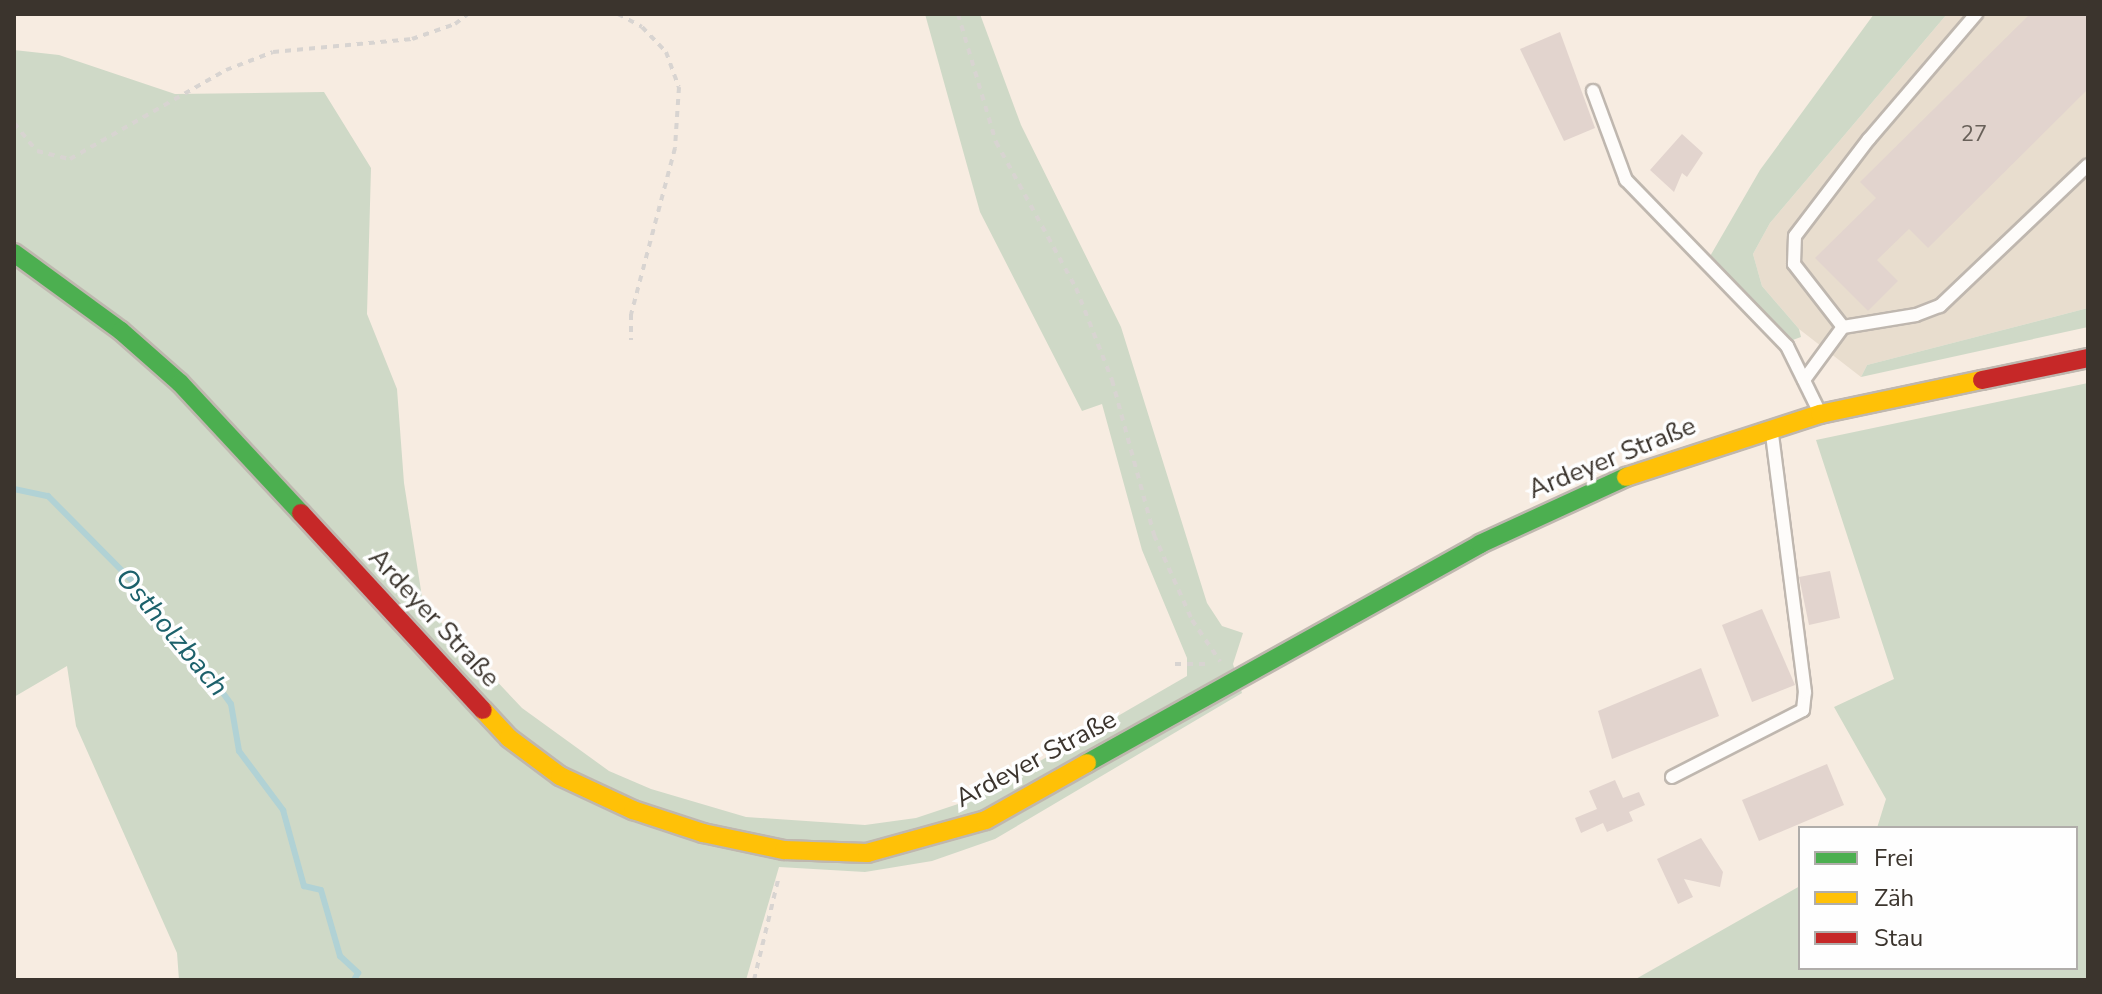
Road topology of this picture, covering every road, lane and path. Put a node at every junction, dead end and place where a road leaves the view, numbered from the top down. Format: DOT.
graph roads {
  1 [pos="468,14"];
  2 [pos="618,14"];
  3 [pos="958,14"];
  4 [pos="1976,14"];
  5 [pos="1593,91"];
  6 [pos="14,123"];
  7 [pos="2088,165"];
  8 [pos="14,253"];
  9 [pos="1843,327"];
  10 [pos="631,340"];
  11 [pos="2088,358"];
  12 [pos="1804,380"];
  13 [pos="1820,414"];
  14 [pos="1770,426"];
  15 [pos="1220,661"];
  16 [pos="1175,664"];
  17 [pos="1232,679"];
  18 [pos="1672,777"];
  19 [pos="784,850"];
  20 [pos="754,980"];
  1 -- 6 [label="path"];
  2 -- 10 [label="path"];
  3 -- 15 [label="path"];
  4 -- 9 [label="lane"];
  5 -- 12 [label="lane"];
  7 -- 9 [label="lane"];
  8 -- 19 [label="main road, Ardeyer Straße"];
  9 -- 12 [label="lane"];
  11 -- 13 [label="main road, Ardeyer Straße"];
  12 -- 13 [label="lane"];
  13 -- 14 [label="main road, Ardeyer Straße"];
  14 -- 17 [label="main road, Ardeyer Straße"];
  14 -- 18 [label="lane"];
  15 -- 16 [label="path"];
  15 -- 17 [label="path"];
  17 -- 19 [label="main road, Ardeyer Straße"];
  19 -- 20 [label="path"];
}
